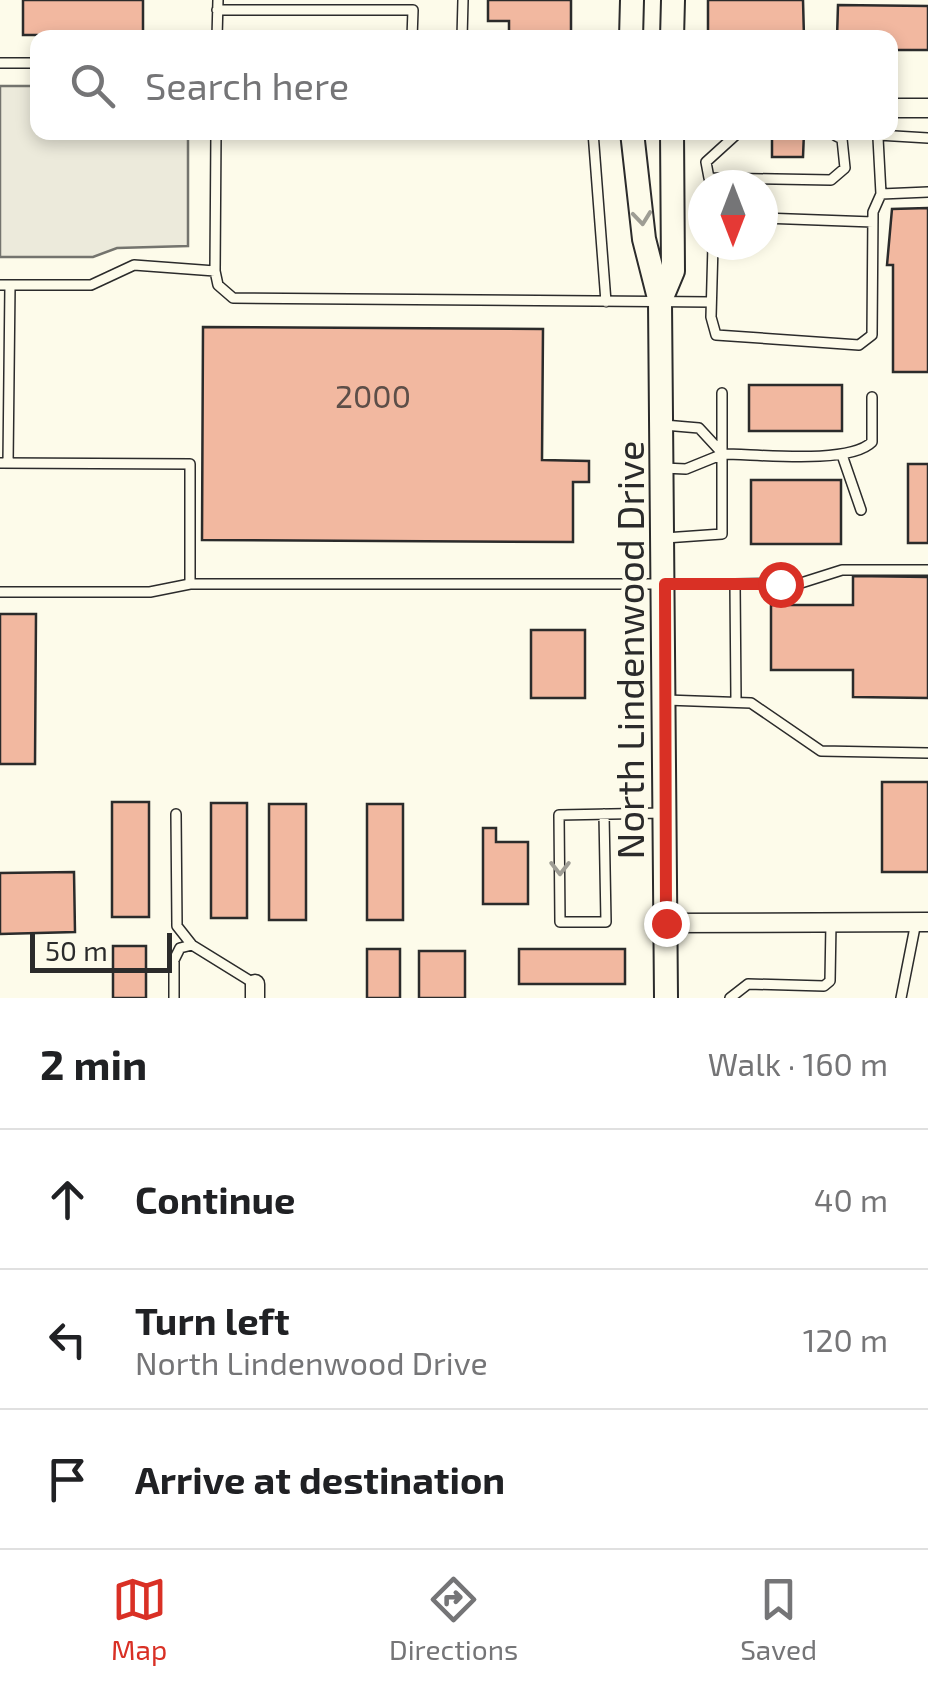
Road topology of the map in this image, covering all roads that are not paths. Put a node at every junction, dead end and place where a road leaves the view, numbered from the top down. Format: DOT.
graph roads {
  1 [pos="463,0"];
  2 [pos="632,0"];
  3 [pos="672,0"];
  4 [pos="217,5"];
  5 [pos="413,5"];
  6 [pos="412,30"];
  7 [pos="462,30"];
  8 [pos="632,30"];
  9 [pos="672,30"];
  10 [pos="0,63"];
  11 [pos="30,63"];
  12 [pos="898,108"];
  13 [pos="928,108"];
  14 [pos="898,136"];
  15 [pos="928,138"];
  16 [pos="216,140"];
  17 [pos="594,140"];
  18 [pos="633,140"];
  19 [pos="672,140"];
  20 [pos="730,140"];
  21 [pos="842,140"];
  22 [pos="878,140"];
  23 [pos="928,192"];
  24 [pos="881,194"];
  25 [pos="778,219"];
  26 [pos="872,222"];
  27 [pos="712,260"];
  28 [pos="215,270"];
  29 [pos="5,285"];
  30 [pos="606,302"];
  31 [pos="660,302"];
  32 [pos="711,302"];
  33 [pos="722,393"];
  34 [pos="872,396"];
  35 [pos="662,425"];
  36 [pos="722,454"];
  37 [pos="842,455"];
  38 [pos="4,464"];
  39 [pos="663,468"];
  40 [pos="861,510"];
  41 [pos="664,538"];
  42 [pos="928,570"];
  43 [pos="190,584"];
  44 [pos="665,584"];
  45 [pos="735,584"];
  46 [pos="0,592"];
  47 [pos="666,700"];
  48 [pos="736,700"];
  49 [pos="928,753"];
  50 [pos="666,813"];
  51 [pos="176,814"];
  52 [pos="604,814"];
  53 [pos="830,922"];
  54 [pos="922,922"];
  55 [pos="666,923"];
  56 [pos="192,945"];
  57 [pos="255,991"];
  58 [pos="174,998"];
  59 [pos="666,998"];
  60 [pos="730,998"];
  61 [pos="901,998"];
  1 -- 7 [label="lane"];
  2 -- 8 [label="street"];
  3 -- 9 [label="street"];
  4 -- 5 [label="lane"];
  5 -- 6 [label="lane"];
  10 -- 11 [label="lane"];
  12 -- 13 [label="street"];
  14 -- 15 [label="lane"];
  16 -- 28 [label="lane"];
  17 -- 30 [label="lane"];
  18 -- 31 [label="street, North Lindenwood Drive, one-way"];
  19 -- 31 [label="street, North Lindenwood Drive"];
  20 -- 21 [label="lane"];
  22 -- 24 [label="lane"];
  23 -- 24 [label="lane"];
  24 -- 26 [label="lane"];
  25 -- 26 [label="lane"];
  26 -- 32 [label="lane"];
  27 -- 32 [label="lane"];
  28 -- 29 [label="lane"];
  28 -- 30 [label="lane"];
  29 -- 38 [label="lane"];
  30 -- 31 [label="lane"];
  31 -- 32 [label="lane"];
  31 -- 35 [label="street, North Lindenwood Drive"];
  33 -- 36 [label="lane"];
  34 -- 37 [label="lane"];
  35 -- 36 [label="lane"];
  35 -- 39 [label="street, North Lindenwood Drive"];
  36 -- 37 [label="lane"];
  36 -- 39 [label="lane"];
  36 -- 41 [label="lane"];
  37 -- 40 [label="lane"];
  38 -- 43 [label="lane"];
  39 -- 41 [label="street, North Lindenwood Drive"];
  41 -- 44 [label="street, North Lindenwood Drive"];
  42 -- 45 [label="lane"];
  43 -- 44 [label="lane"];
  43 -- 46 [label="lane"];
  44 -- 45 [label="lane"];
  44 -- 47 [label="street, North Lindenwood Drive"];
  45 -- 48 [label="lane"];
  47 -- 48 [label="lane"];
  47 -- 50 [label="street, North Lindenwood Drive"];
  48 -- 49 [label="lane"];
  50 -- 52 [label="lane"];
  50 -- 55 [label="street, North Lindenwood Drive"];
  51 -- 56 [label="lane"];
  52 -- 52 [label="lane, one-way"];
  53 -- 54 [label="street"];
  53 -- 55 [label="street"];
  53 -- 60 [label="lane"];
  54 -- 61 [label="lane"];
  55 -- 59 [label="street, North Lindenwood Drive"];
  56 -- 57 [label="lane"];
  56 -- 58 [label="lane"];
}
